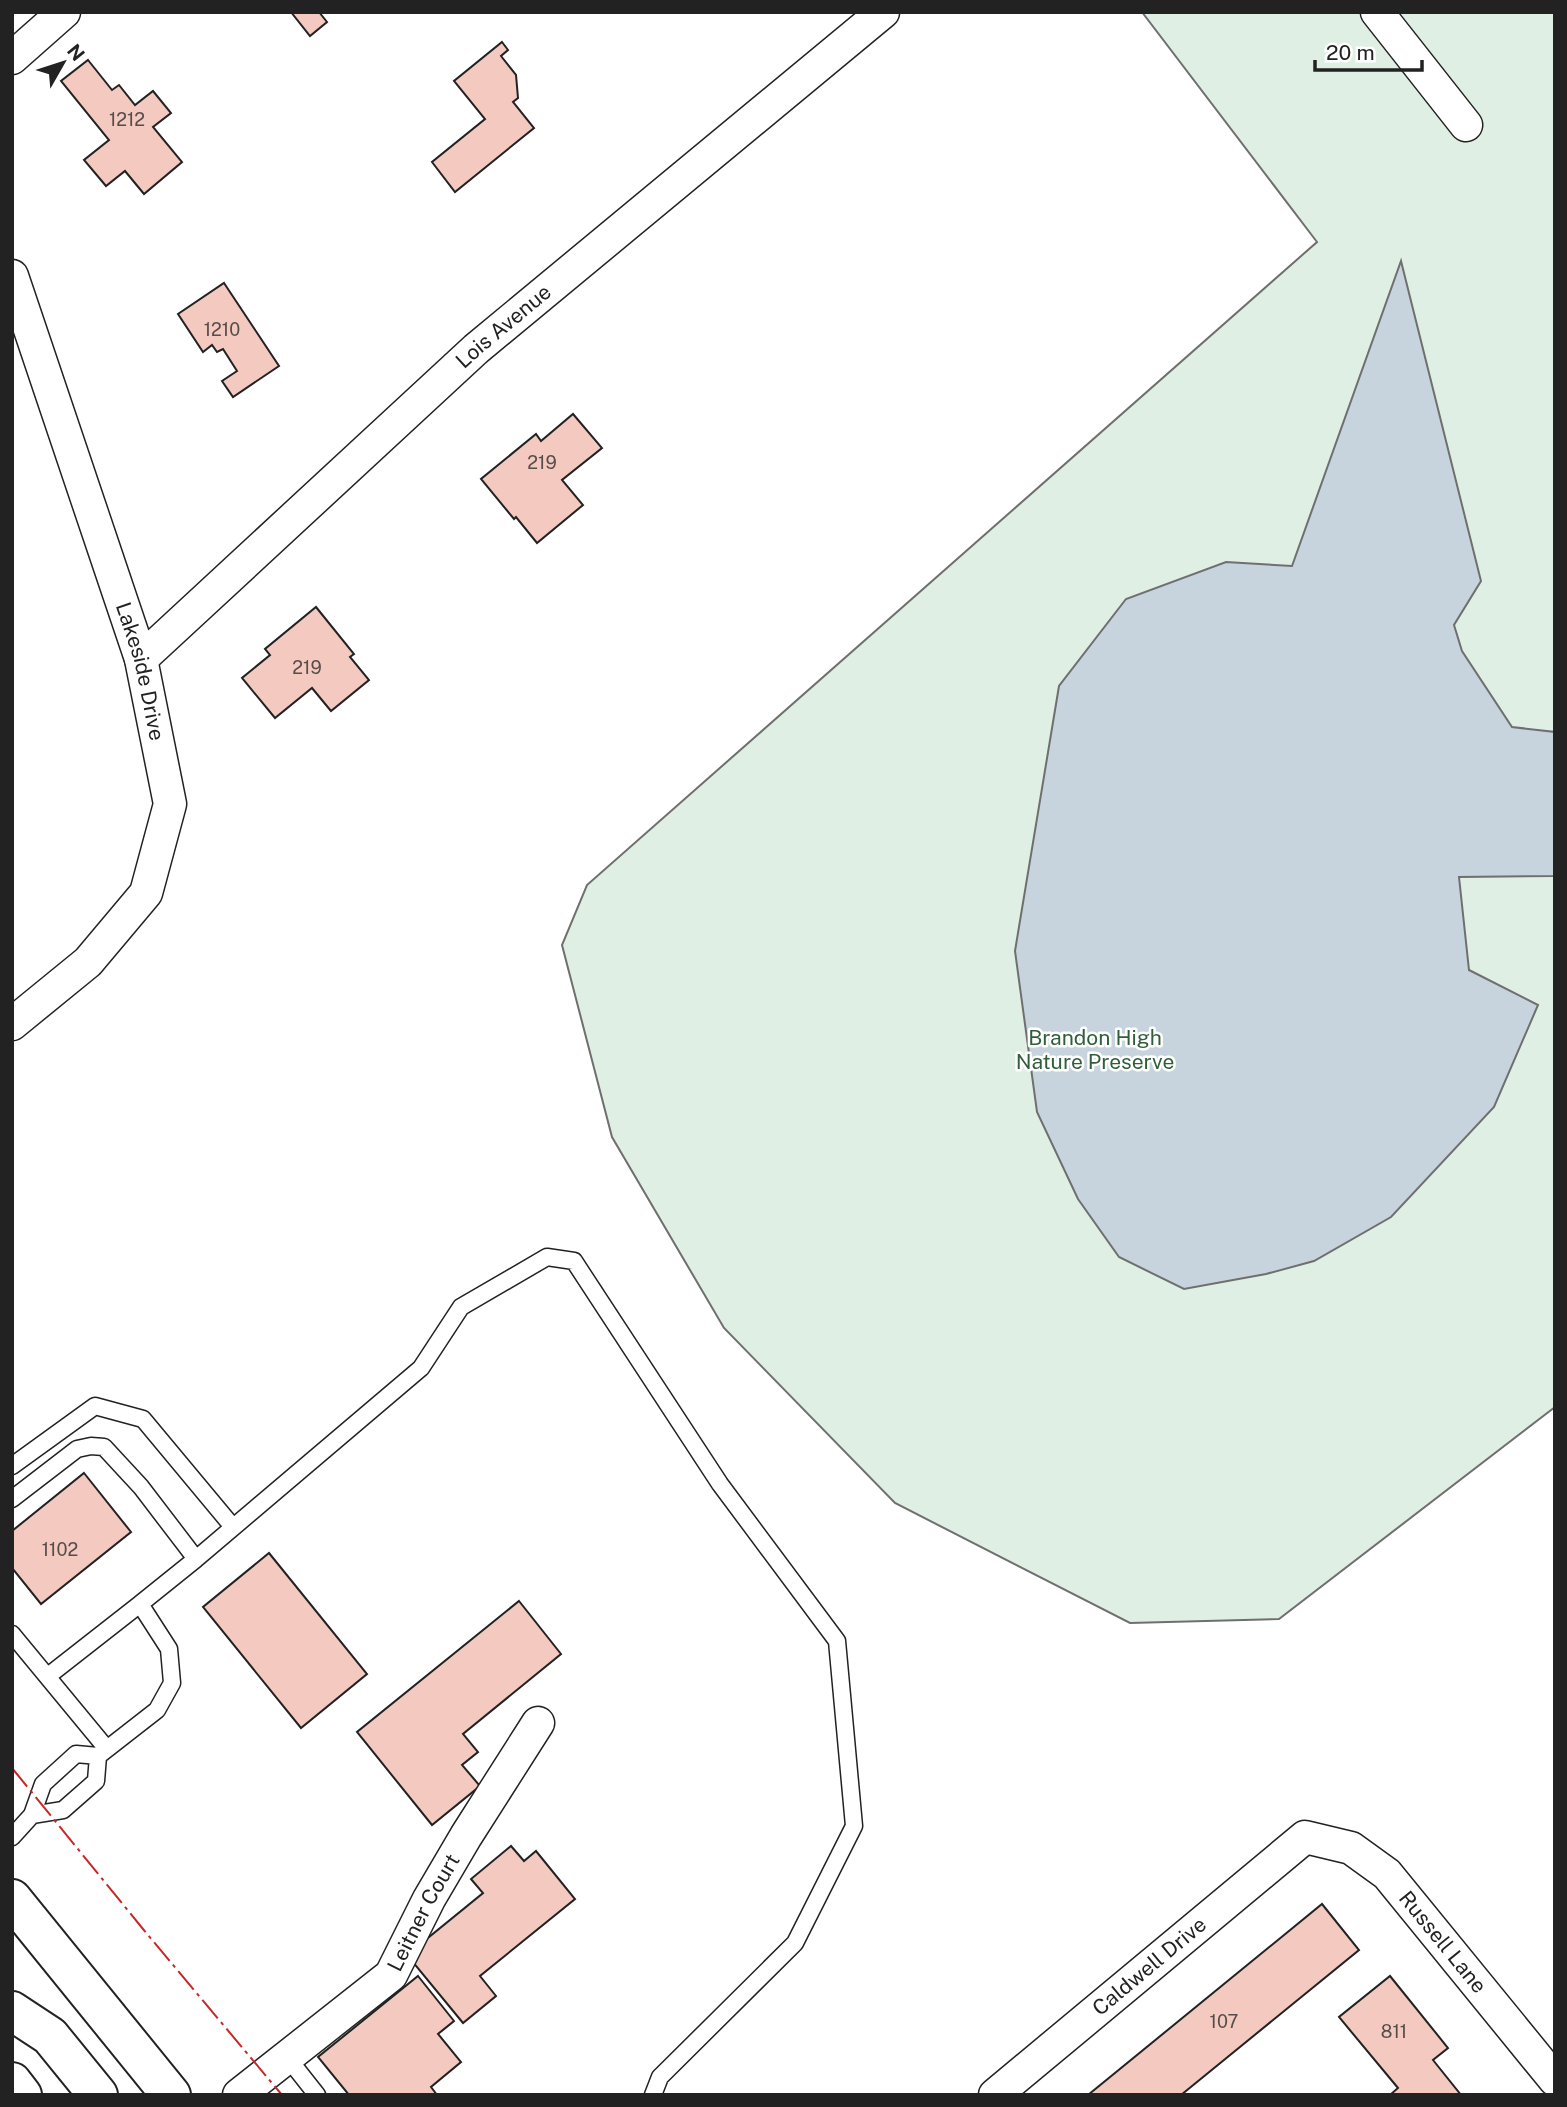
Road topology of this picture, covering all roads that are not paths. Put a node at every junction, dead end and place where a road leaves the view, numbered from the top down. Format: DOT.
graph roads {
  1 [pos="64,12"];
  2 [pos="883,12"];
  3 [pos="1377,12"];
  4 [pos="12,58"];
  5 [pos="1466,125"];
  6 [pos="12,276"];
  7 [pos="141,659"];
  8 [pos="12,1024"];
  9 [pos="12,1466"];
  10 [pos="12,1499"];
  11 [pos="233,1527"];
  12 [pos="196,1559"];
  13 [pos="140,1604"];
  14 [pos="12,1634"];
  15 [pos="48,1676"];
  16 [pos="538,1723"];
  17 [pos="103,1752"];
  18 [pos="32,1815"];
  19 [pos="12,1837"];
  20 [pos="1305,1837"];
  21 [pos="12,1899"];
  22 [pos="12,2011"];
  23 [pos="287,2057"];
  24 [pos="1555,2080"];
  25 [pos="12,2082"];
  26 [pos="22,2095"];
  27 [pos="98,2095"];
  28 [pos="171,2095"];
  29 [pos="239,2095"];
  30 [pos="317,2095"];
  31 [pos="653,2095"];
  32 [pos="995,2095"];
  1 -- 4 [label="street"];
  2 -- 7 [label="street, Lois Avenue"];
  3 -- 5 [label="street"];
  6 -- 7 [label="street, Lakeside Drive"];
  7 -- 8 [label="street, Lakeside Drive"];
  9 -- 11 [label="lane"];
  10 -- 12 [label="lane"];
  11 -- 12 [label="lane"];
  11 -- 31 [label="lane"];
  12 -- 13 [label="lane"];
  13 -- 15 [label="lane"];
  13 -- 17 [label="lane"];
  14 -- 15 [label="lane"];
  15 -- 17 [label="lane"];
  16 -- 23 [label="street, Leitner Court"];
  17 -- 18 [label="lane"];
  17 -- 18 [label="lane"];
  18 -- 19 [label="lane"];
  20 -- 24 [label="street, Russell Lane"];
  20 -- 32 [label="street, Caldwell Drive"];
  21 -- 28 [label="highway"];
  22 -- 27 [label="highway"];
  23 -- 29 [label="street, Leitner Court"];
  23 -- 30 [label="lane"];
  25 -- 26 [label="highway"];
}
